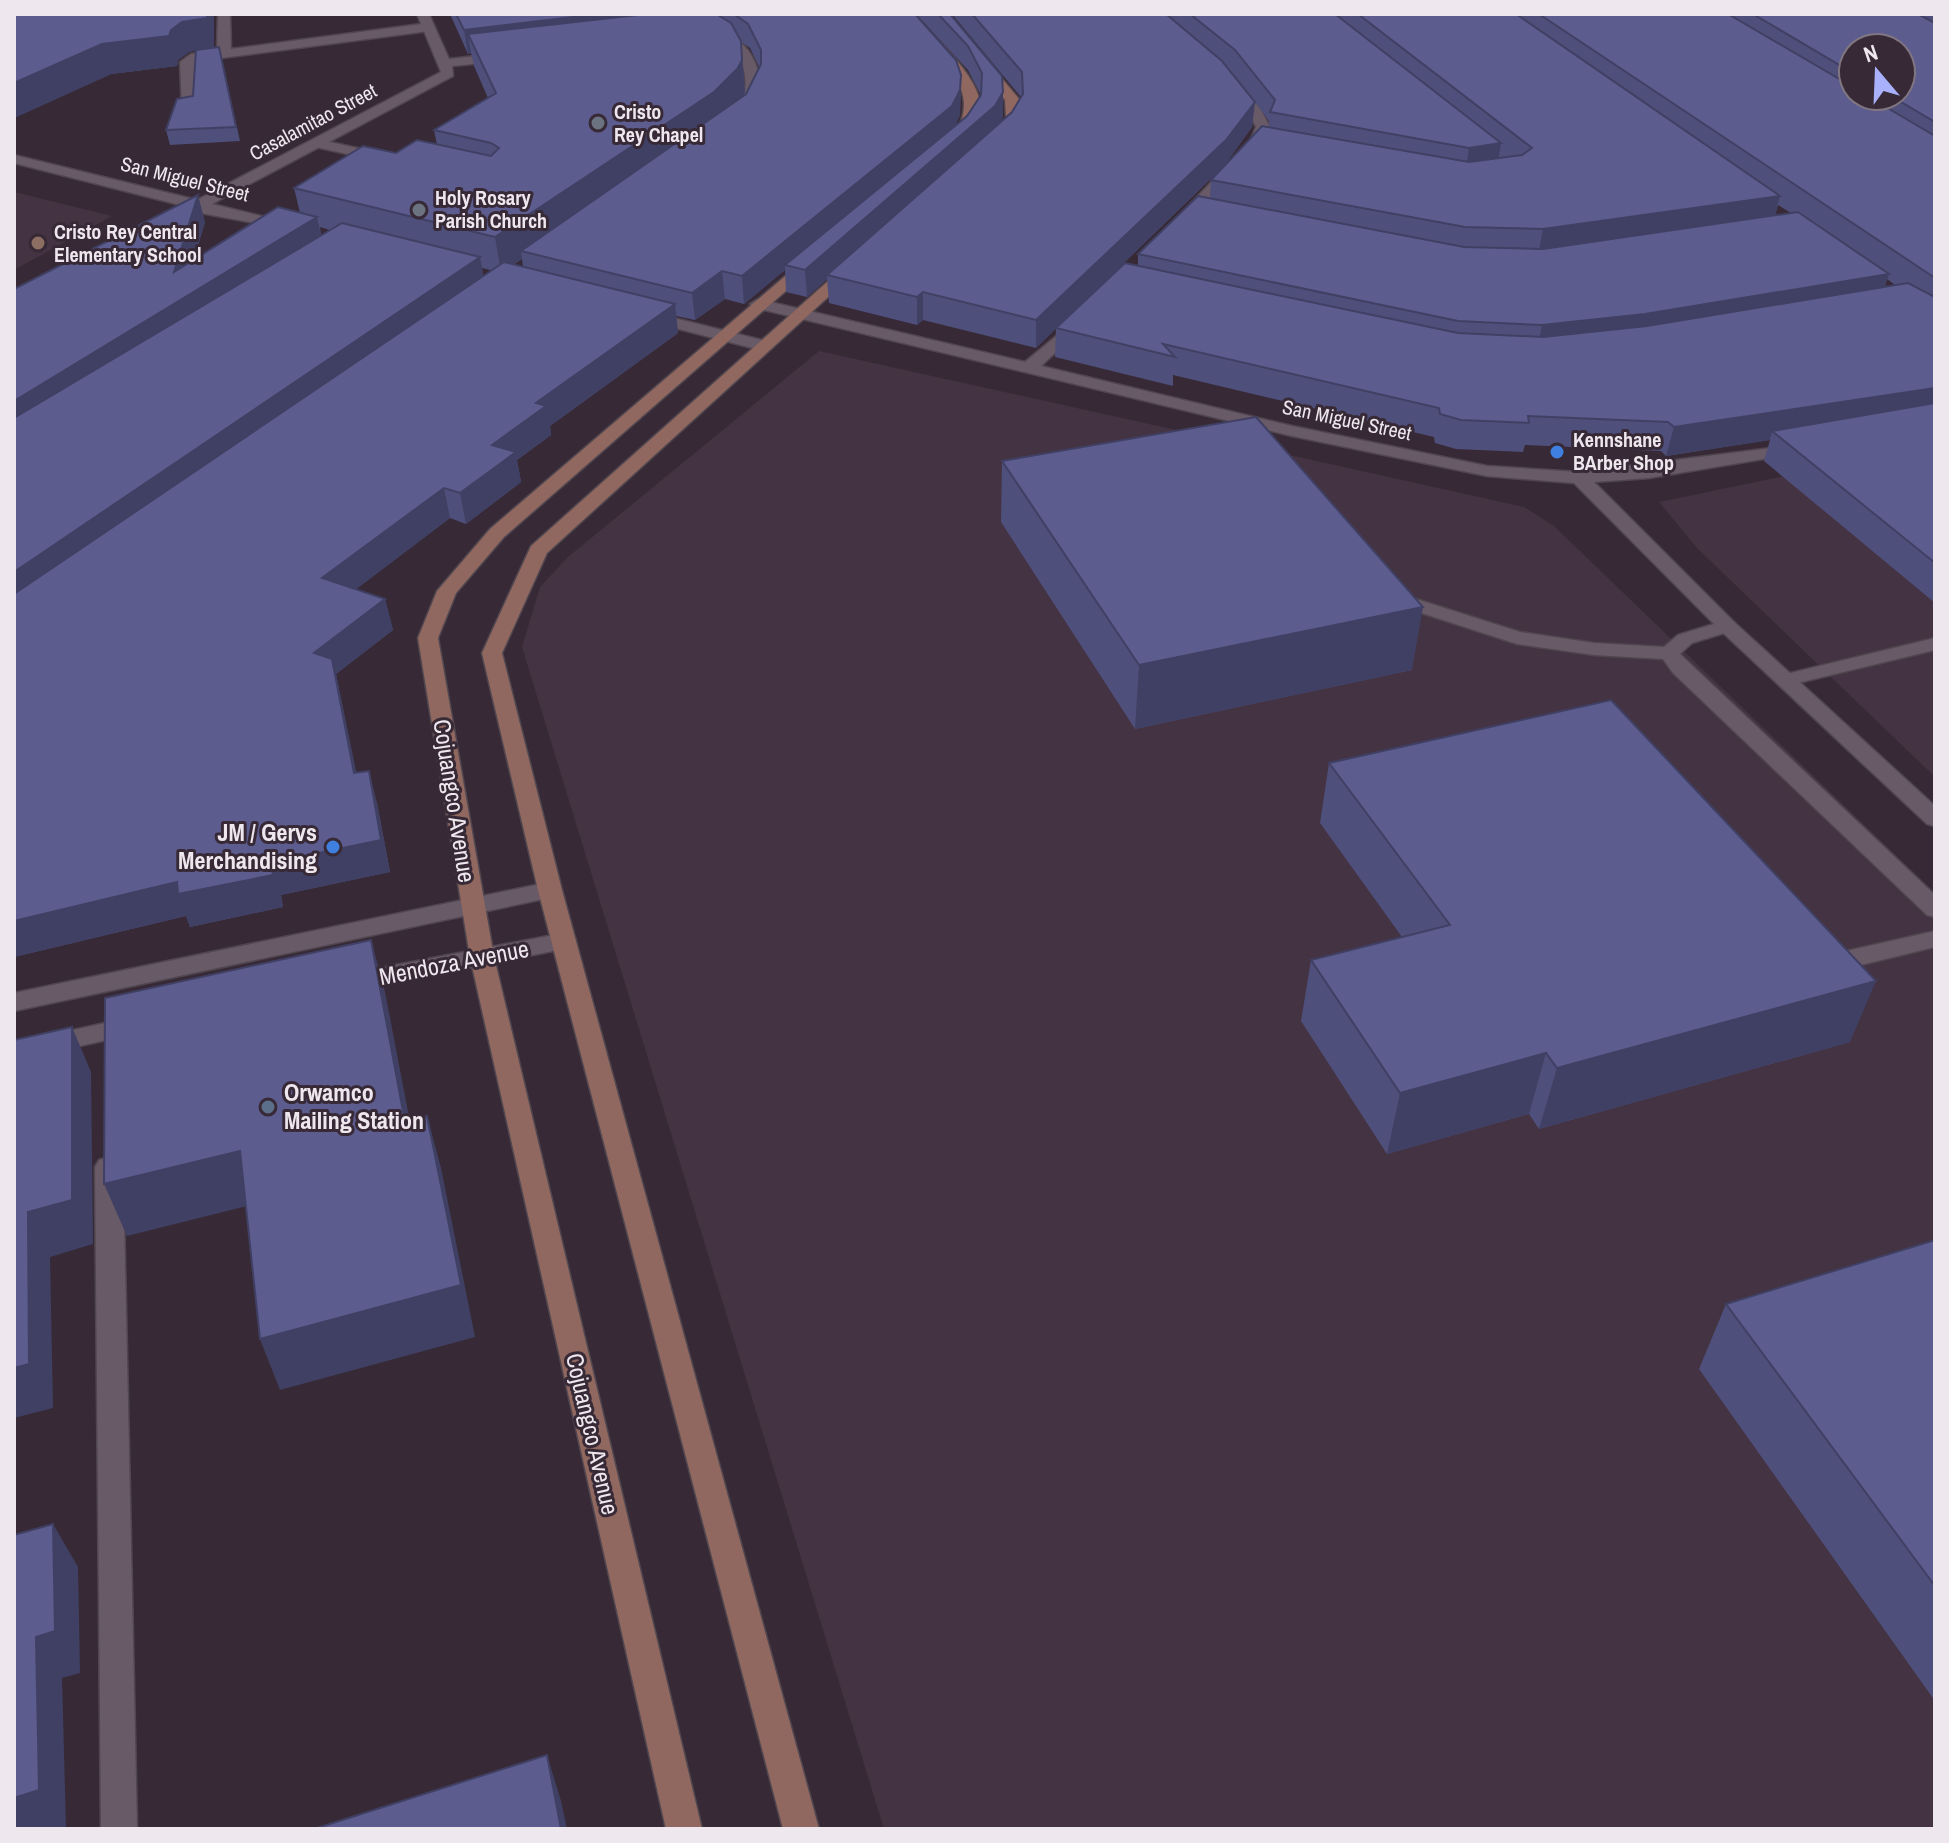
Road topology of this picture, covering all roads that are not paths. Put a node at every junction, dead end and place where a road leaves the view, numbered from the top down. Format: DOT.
graph roads {
  1 [pos="224,14"];
  2 [pos="905,14"];
  3 [pos="941,14"];
  4 [pos="426,21"];
  5 [pos="693,34"];
  6 [pos="224,53"];
  7 [pos="523,54"];
  8 [pos="445,63"];
  9 [pos="1223,79"];
  10 [pos="187,108"];
  11 [pos="733,121"];
  12 [pos="316,143"];
  13 [pos="982,155"];
  14 [pos="937,156"];
  15 [pos="14,159"];
  16 [pos="406,163"];
  17 [pos="199,205"];
  18 [pos="173,219"];
  19 [pos="301,230"];
  20 [pos="1172,230"];
  21 [pos="833,244"];
  22 [pos="870,253"];
  23 [pos="758,304"];
  24 [pos="631,312"];
  25 [pos="799,314"];
  26 [pos="1087,314"];
  27 [pos="723,335"];
  28 [pos="764,346"];
  29 [pos="1030,367"];
  30 [pos="1815,445"];
  31 [pos="1579,478"];
  32 [pos="1413,604"];
  33 [pos="1727,626"];
  34 [pos="1935,644"];
  35 [pos="1669,653"];
  36 [pos="1785,680"];
  37 [pos="1935,819"];
  38 [pos="550,890"];
  39 [pos="472,904"];
  40 [pos="1935,909"];
  41 [pos="1935,939"];
  42 [pos="564,941"];
  43 [pos="482,957"];
  44 [pos="1822,966"];
  45 [pos="326,988"];
  46 [pos="14,1002"];
  47 [pos="154,1022"];
  48 [pos="107,1031"];
  49 [pos="14,1052"];
  50 [pos="108,1063"];
  51 [pos="109,1143"];
  52 [pos="119,1829"];
  53 [pos="684,1829"];
  54 [pos="801,1829"];
  1 -- 6 [label="street"];
  2 -- 14 [label="main road"];
  3 -- 13 [label="main road"];
  4 -- 6 [label="street"];
  4 -- 8 [label="street"];
  5 -- 11 [label="street"];
  6 -- 10 [label="street"];
  7 -- 8 [label="street"];
  8 -- 12 [label="street, Casalamitao Street"];
  9 -- 20 [label="street"];
  12 -- 16 [label="street"];
  12 -- 17 [label="street, Casalamitao Street"];
  15 -- 17 [label="street, San Miguel Street"];
  17 -- 18 [label="street, Casalamitao Street"];
  17 -- 19 [label="street, San Miguel Street"];
  21 -- 23 [label="main road, Cojuangco Avenue"];
  22 -- 25 [label="main road"];
  23 -- 25 [label="street, San Miguel Street"];
  23 -- 27 [label="main road, Cojuangco Avenue"];
  24 -- 27 [label="street"];
  25 -- 28 [label="main road"];
  25 -- 29 [label="street, San Miguel Street"];
  26 -- 29 [label="street"];
  27 -- 28 [label="street"];
  27 -- 39 [label="main road, Cojuangco Avenue"];
  28 -- 38 [label="main road"];
  29 -- 31 [label="street, San Miguel Street"];
  30 -- 31 [label="street, San Miguel Street"];
  31 -- 33 [label="street"];
  32 -- 35 [label="street"];
  33 -- 35 [label="street"];
  33 -- 36 [label="street"];
  34 -- 36 [label="street"];
  35 -- 40 [label="street"];
  36 -- 37 [label="street"];
  38 -- 39 [label="street"];
  38 -- 42 [label="main road"];
  39 -- 43 [label="main road, Cojuangco Avenue"];
  39 -- 46 [label="street"];
  41 -- 44 [label="street"];
  42 -- 43 [label="street, Mendoza Avenue"];
  42 -- 54 [label="main road"];
  43 -- 45 [label="street, Mendoza Avenue"];
  43 -- 53 [label="main road, Cojuangco Avenue"];
  47 -- 48 [label="street"];
  48 -- 49 [label="street"];
  48 -- 50 [label="street"];
  51 -- 52 [label="street"];
}
